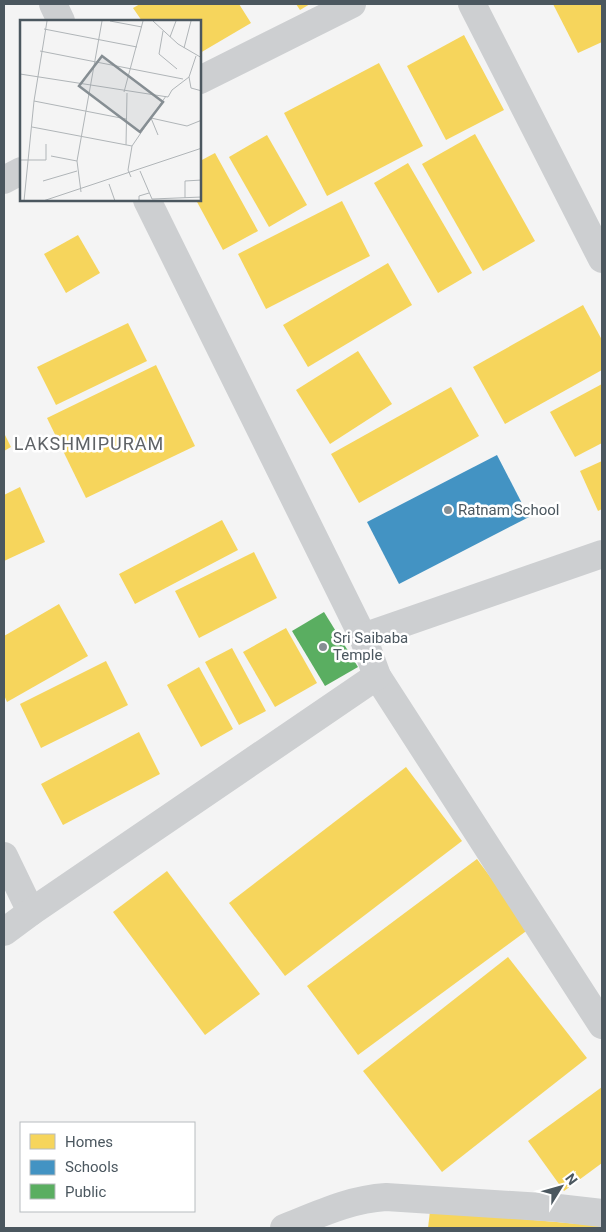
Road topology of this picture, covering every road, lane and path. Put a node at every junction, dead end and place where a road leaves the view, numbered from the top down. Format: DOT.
graph roads {
  1 [pos="52,4"];
  2 [pos="352,4"];
  3 [pos="472,4"];
  4 [pos="60,20"];
  5 [pos="201,80"];
  6 [pos="20,172"];
  7 [pos="4,180"];
  8 [pos="147,201"];
  9 [pos="602,259"];
  10 [pos="602,554"];
  11 [pos="363,637"];
  12 [pos="377,676"];
  13 [pos="4,856"];
  14 [pos="31,912"];
  15 [pos="4,932"];
  16 [pos="602,1025"];
  17 [pos="602,1213"];
  18 [pos="284,1228"];
  1 -- 4 [label="street"];
  2 -- 5 [label="street"];
  3 -- 9 [label="street"];
  6 -- 7 [label="street"];
  8 -- 11 [label="street"];
  10 -- 11 [label="street"];
  11 -- 12 [label="street"];
  12 -- 14 [label="street"];
  12 -- 16 [label="street"];
  13 -- 14 [label="street"];
  14 -- 15 [label="street"];
  17 -- 18 [label="street"];
}
